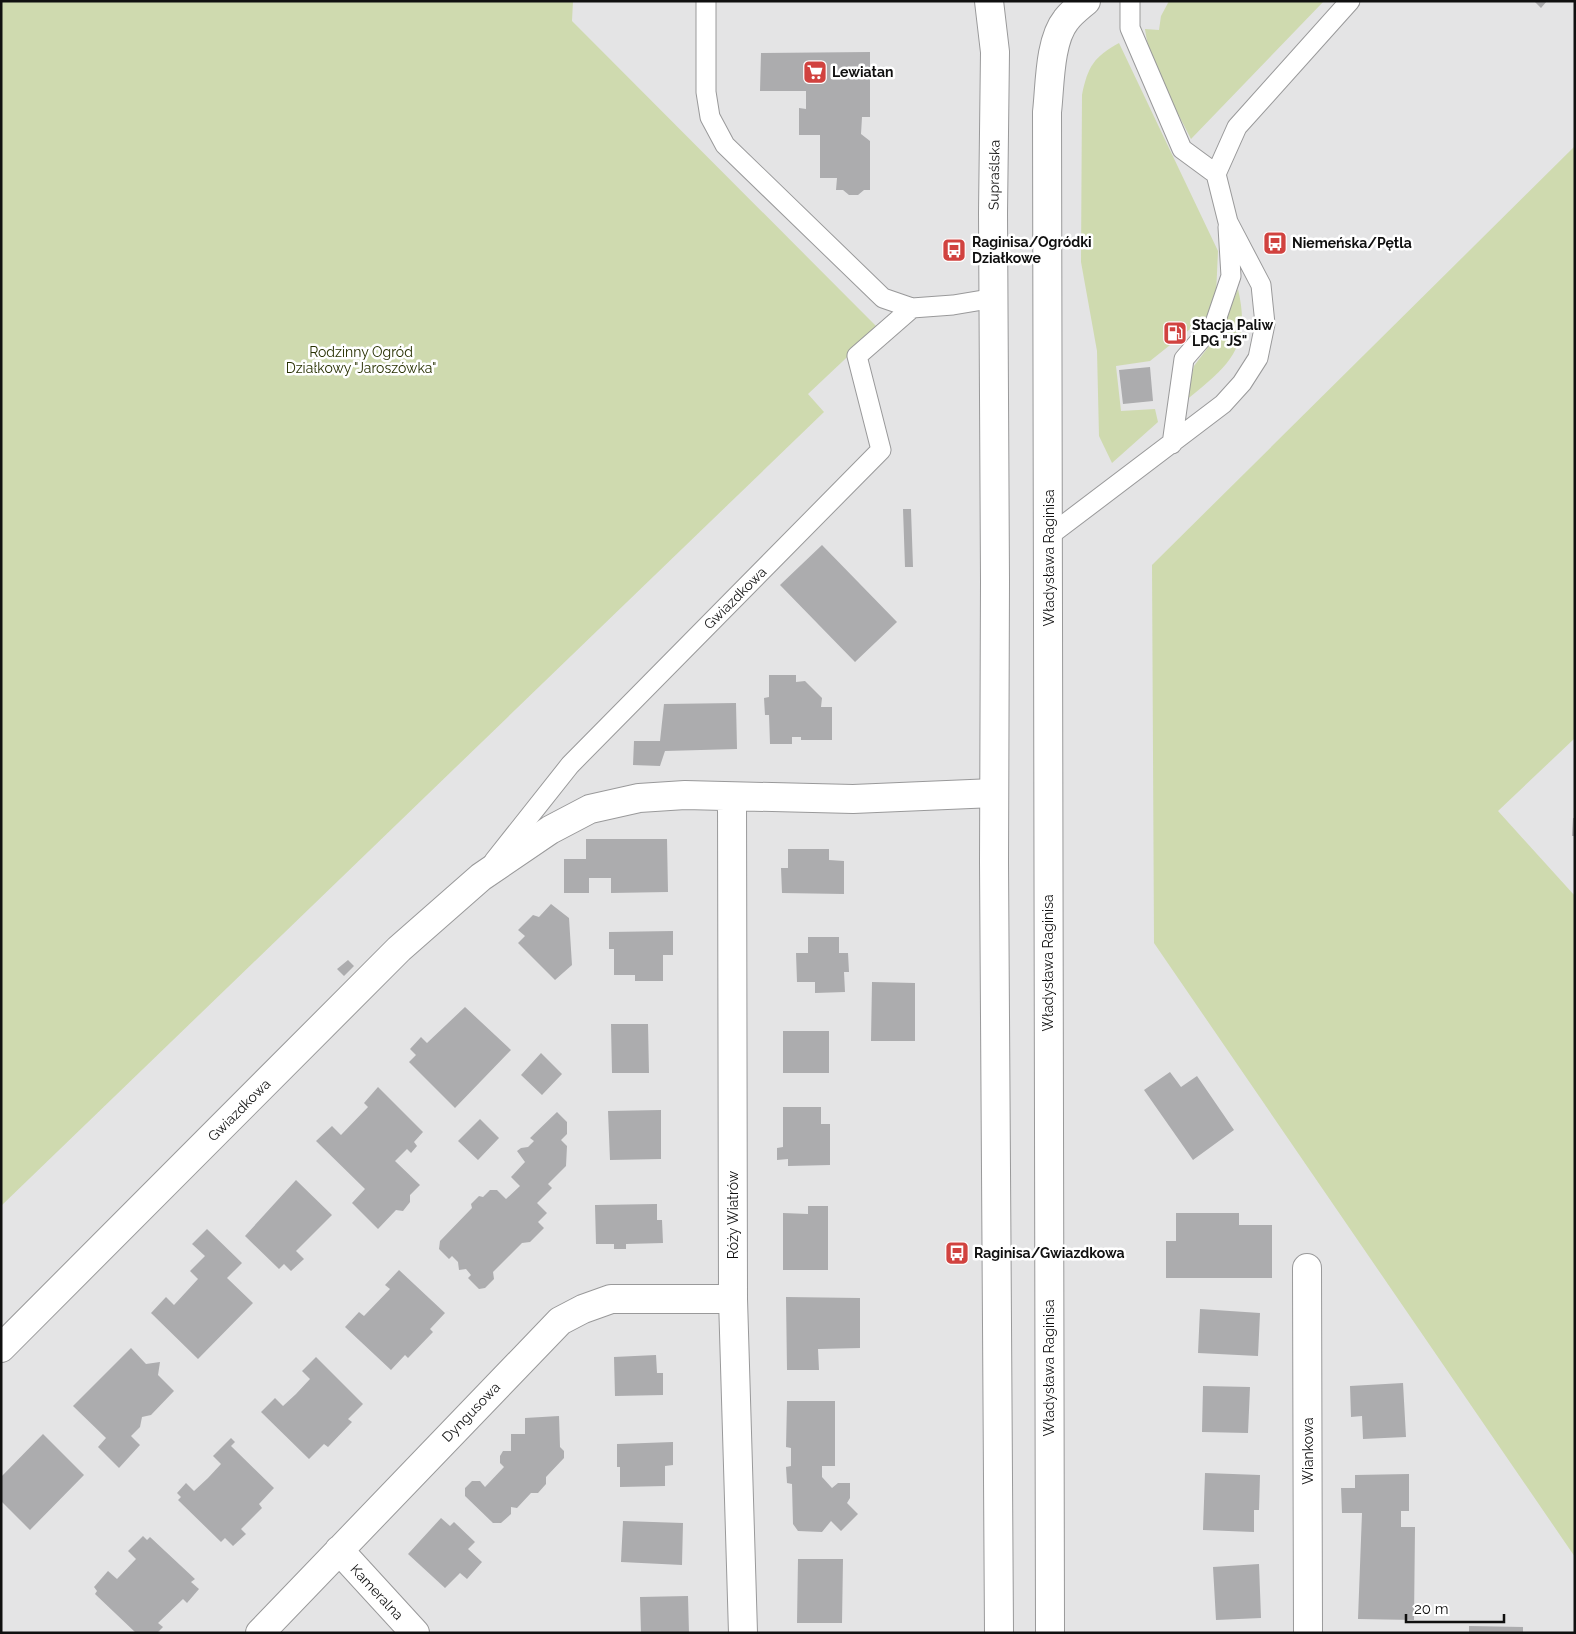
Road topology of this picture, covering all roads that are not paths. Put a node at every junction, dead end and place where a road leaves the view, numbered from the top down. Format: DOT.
graph roads {
  1 [pos="706,1"];
  2 [pos="989,1"];
  3 [pos="1086,1"];
  4 [pos="1130,1"];
  5 [pos="1350,1"];
  6 [pos="1216,174"];
  7 [pos="1228,222"];
  8 [pos="995,298"];
  9 [pos="912,308"];
  10 [pos="1172,444"];
  11 [pos="1050,536"];
  12 [pos="994,794"];
  13 [pos="732,797"];
  14 [pos="481,877"];
  15 [pos="1307,1268"];
  16 [pos="733,1299"];
  17 [pos="1,1348"];
  18 [pos="339,1550"];
  19 [pos="260,1633"];
  20 [pos="415,1633"];
  21 [pos="743,1633"];
  22 [pos="999,1633"];
  23 [pos="1050,1633"];
  24 [pos="1308,1633"];
  1 -- 9 [label="lane"];
  2 -- 8 [label="main road, Supraślska"];
  3 -- 11 [label="main road, Władysława Raginisa"];
  4 -- 6 [label="lane"];
  5 -- 6 [label="lane"];
  6 -- 7 [label="lane"];
  7 -- 10 [label="lane"];
  7 -- 10 [label="lane"];
  8 -- 9 [label="lane"];
  8 -- 12 [label="main road, Supraślska"];
  9 -- 14 [label="lane, Gwiazdkowa"];
  10 -- 11 [label="lane"];
  11 -- 23 [label="main road, Władysława Raginisa"];
  12 -- 13 [label="main road, Gwiazdkowa"];
  12 -- 22 [label="main road"];
  13 -- 14 [label="main road, Gwiazdkowa"];
  13 -- 16 [label="main road, Róży Wiatrów"];
  14 -- 17 [label="main road, Gwiazdkowa"];
  15 -- 24 [label="main road, Wiankowa"];
  16 -- 18 [label="main road, Dyngusowa"];
  16 -- 21 [label="main road, Róży Wiatrów"];
  18 -- 19 [label="main road, Dyngusowa"];
  18 -- 20 [label="main road, Kameralna"];
}
